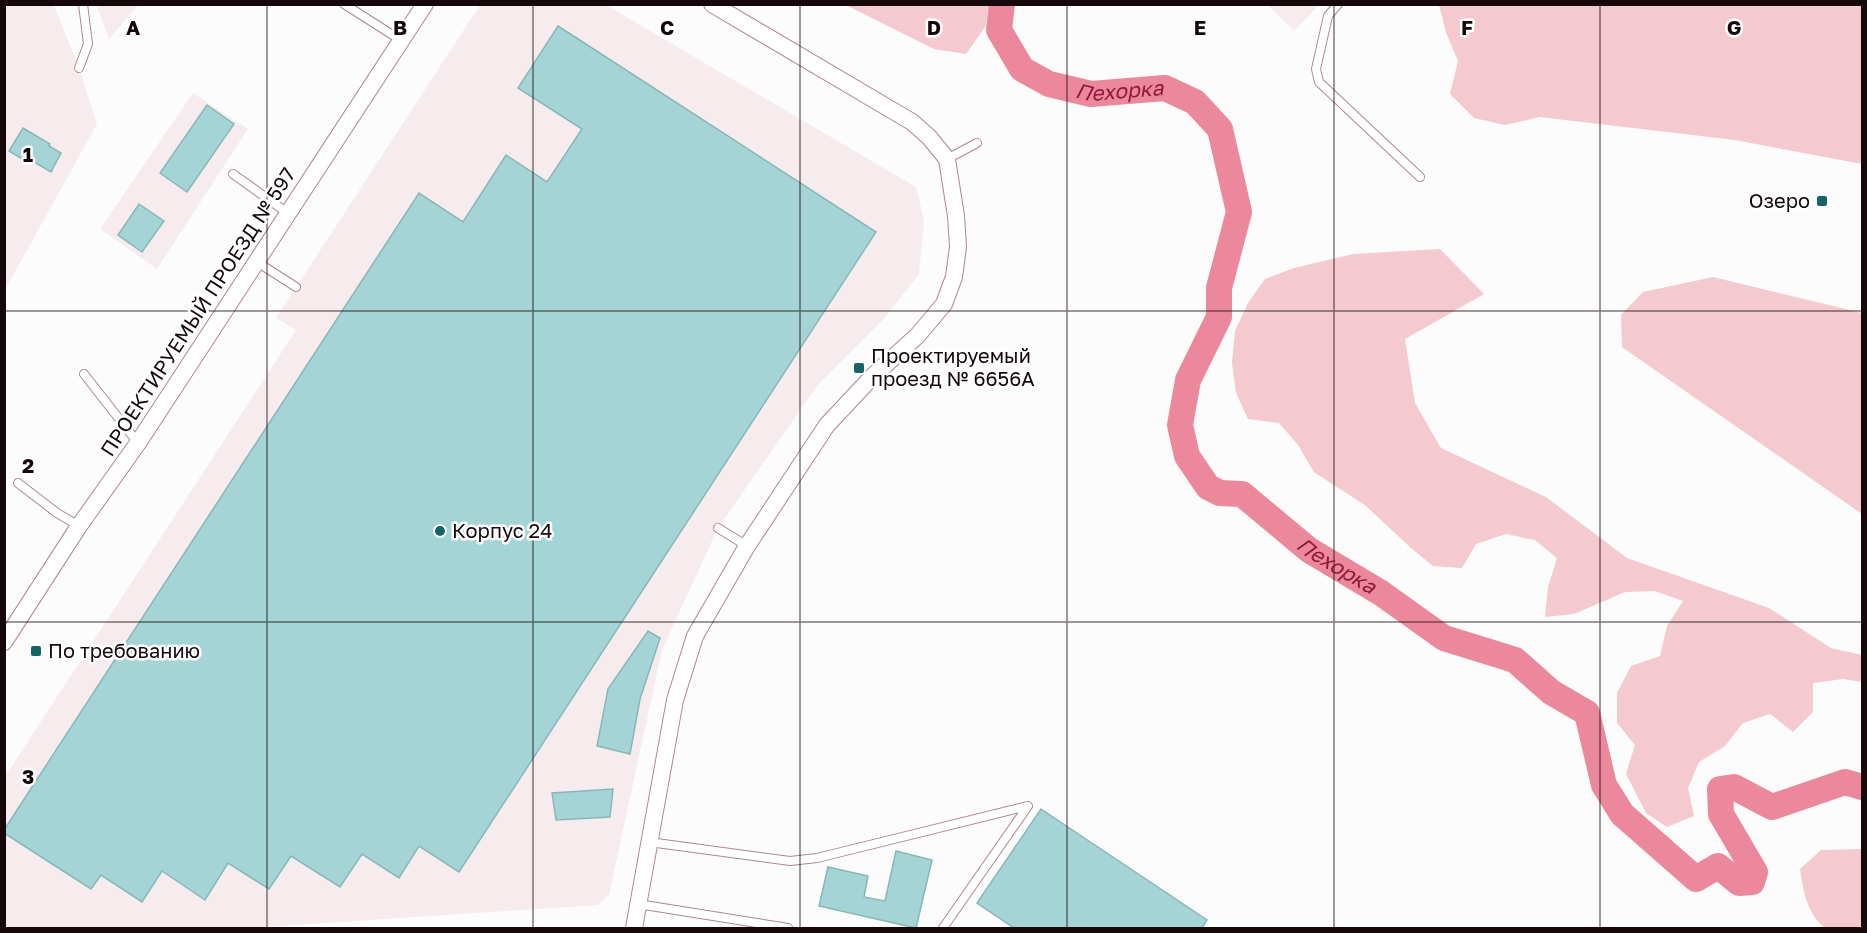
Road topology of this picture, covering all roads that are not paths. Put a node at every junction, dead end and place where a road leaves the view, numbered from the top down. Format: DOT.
graph roads {
  1 [pos="83,4"];
  2 [pos="344,4"];
  3 [pos="425,4"];
  4 [pos="712,4"];
  5 [pos="1338,4"];
  6 [pos="402,41"];
  7 [pos="79,68"];
  8 [pos="977,143"];
  9 [pos="946,159"];
  10 [pos="233,174"];
  11 [pos="1420,177"];
  12 [pos="289,214"];
  13 [pos="257,262"];
  14 [pos="296,287"];
  15 [pos="84,374"];
  16 [pos="138,443"];
  17 [pos="18,483"];
  18 [pos="80,526"];
  19 [pos="718,528"];
  20 [pos="747,546"];
  21 [pos="4,642"];
  22 [pos="649,842"];
  23 [pos="638,904"];
  24 [pos="634,928"];
  25 [pos="788,928"];
  26 [pos="943,928"];
  1 -- 7 [label="lane"];
  2 -- 6 [label="lane"];
  3 -- 6 [label="street, ПРОЕКТИРУЕМЫЙ ПРОЕЗД № 597"];
  4 -- 9 [label="street"];
  5 -- 11 [label="lane"];
  6 -- 12 [label="street, ПРОЕКТИРУЕМЫЙ ПРОЕЗД № 597"];
  8 -- 9 [label="lane"];
  9 -- 20 [label="street"];
  10 -- 12 [label="lane"];
  12 -- 13 [label="street, ПРОЕКТИРУЕМЫЙ ПРОЕЗД № 597"];
  13 -- 14 [label="lane"];
  13 -- 16 [label="street, ПРОЕКТИРУЕМЫЙ ПРОЕЗД № 597"];
  15 -- 16 [label="lane"];
  16 -- 18 [label="street, ПРОЕКТИРУЕМЫЙ ПРОЕЗД № 597"];
  17 -- 18 [label="lane"];
  18 -- 21 [label="street, ПРОЕКТИРУЕМЫЙ ПРОЕЗД № 597"];
  19 -- 20 [label="lane"];
  20 -- 22 [label="street"];
  22 -- 23 [label="street"];
  22 -- 26 [label="lane"];
  23 -- 24 [label="street"];
  23 -- 25 [label="lane"];
}
